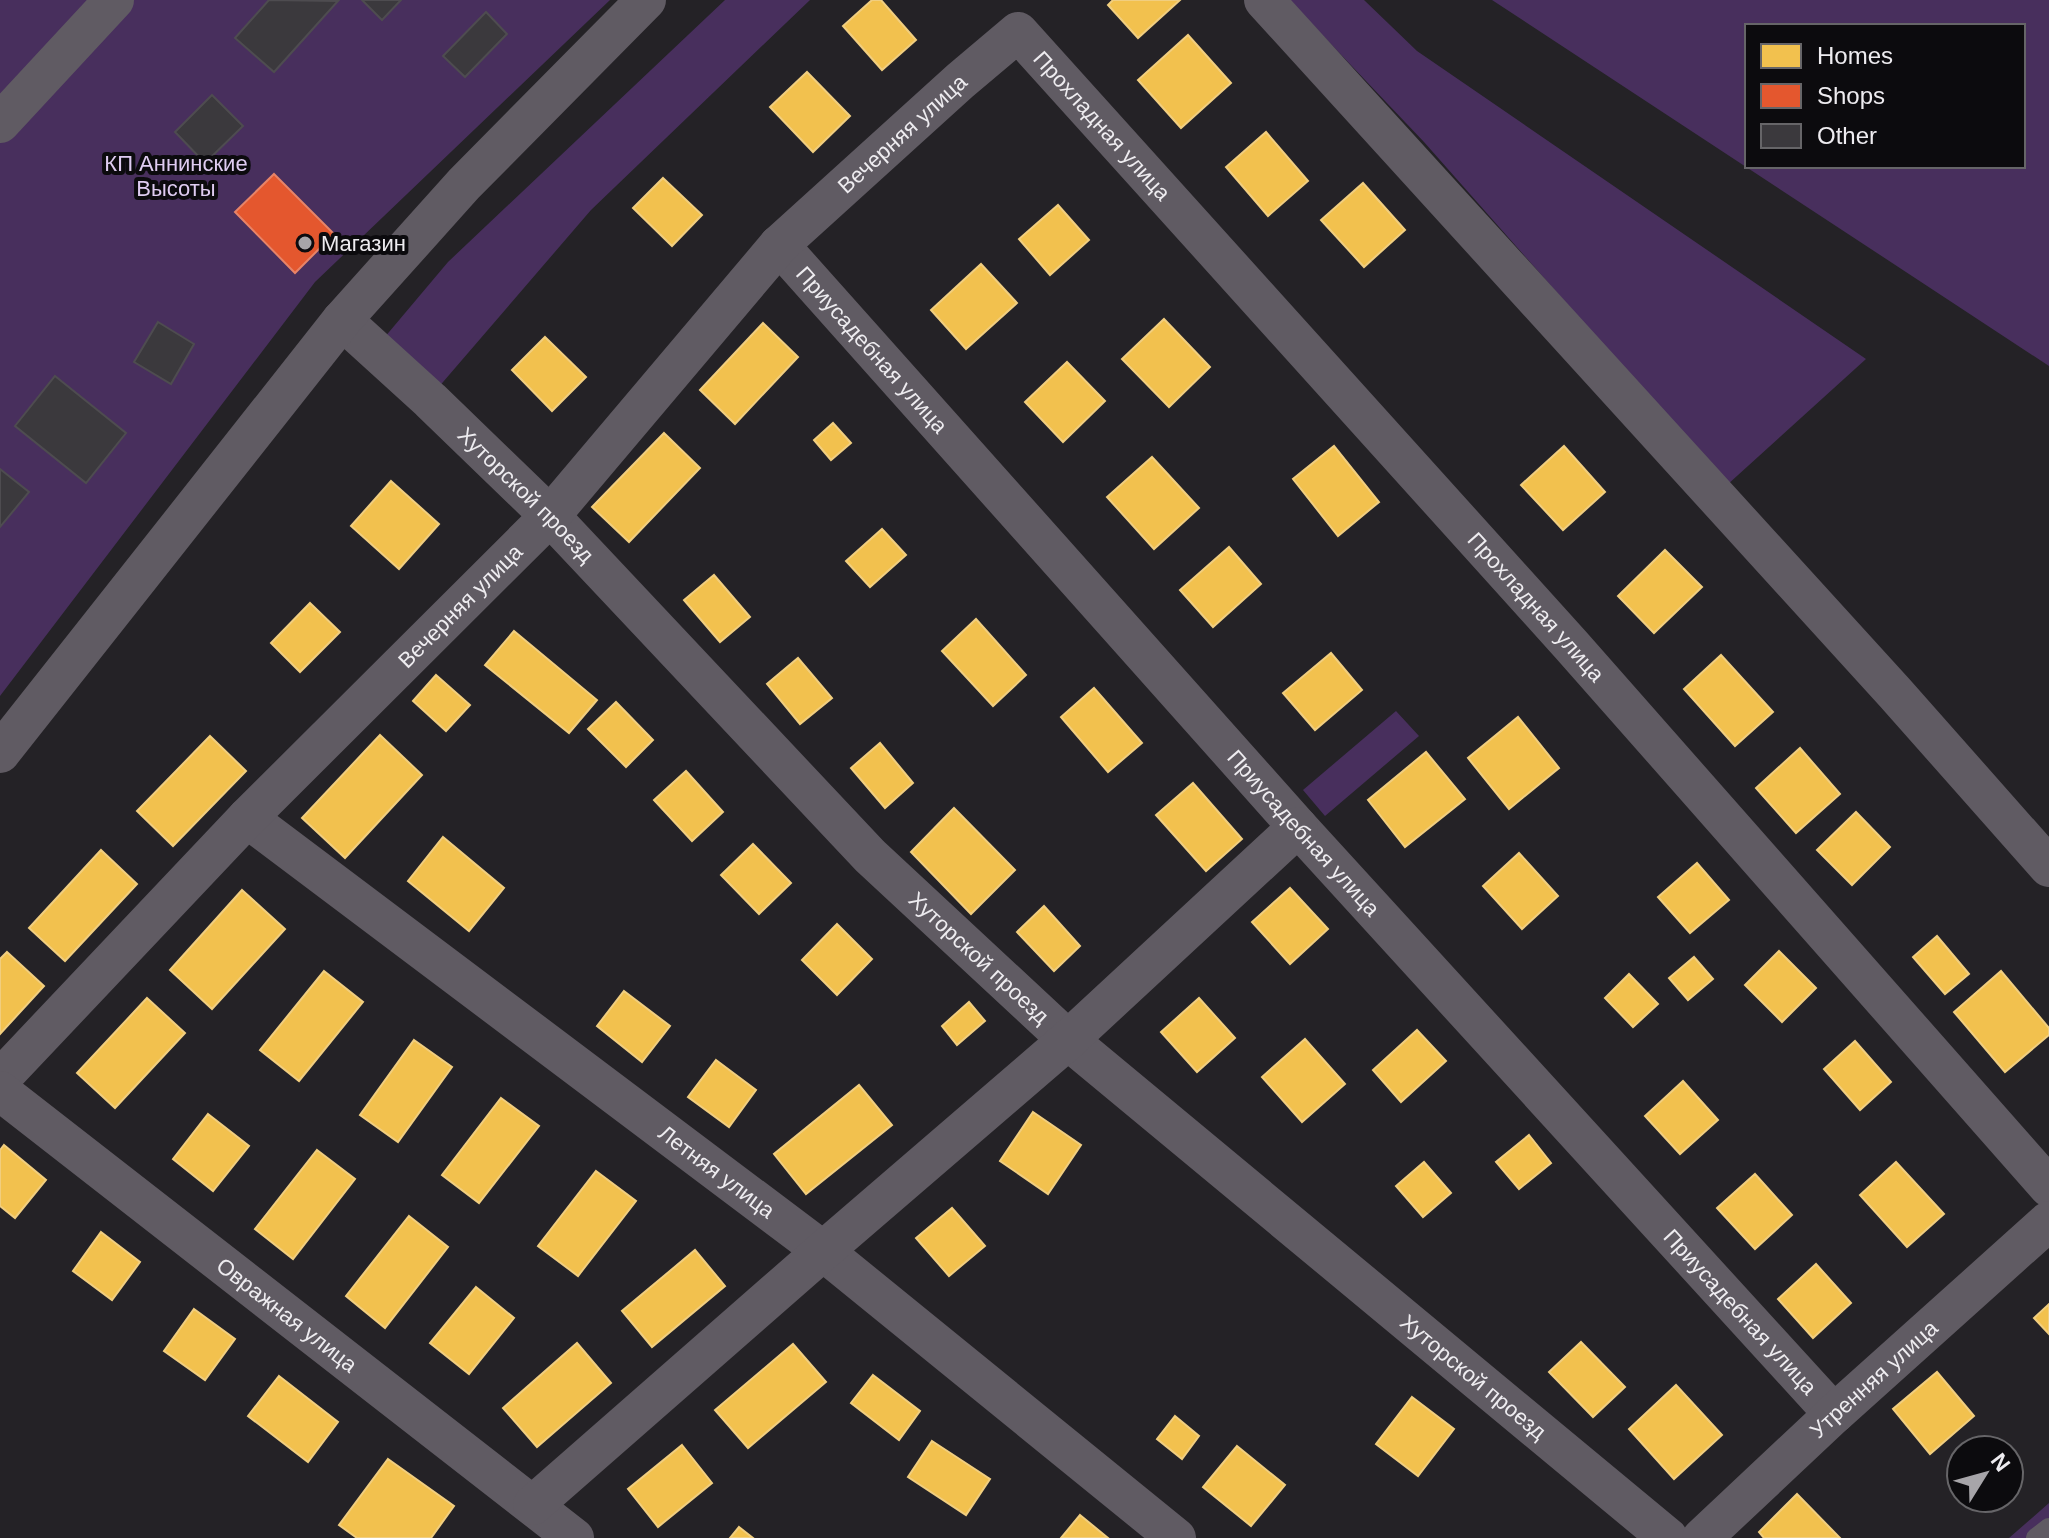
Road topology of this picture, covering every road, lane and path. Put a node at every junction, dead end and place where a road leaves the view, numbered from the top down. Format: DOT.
graph roads {
  1 [pos="114,0"];
  2 [pos="646,0"];
  3 [pos="1264,0"];
  4 [pos="1018,32"];
  5 [pos="0,123"];
  6 [pos="779,245"];
  7 [pos="342,320"];
  8 [pos="550,516"];
  9 [pos="0,753"];
  10 [pos="247,818"];
  11 [pos="1298,827"];
  12 [pos="2049,867"];
  13 [pos="1068,1040"];
  14 [pos="0,1079"];
  15 [pos="0,1091"];
  16 [pos="2049,1187"];
  17 [pos="2049,1221"];
  18 [pos="823,1251"];
  19 [pos="1834,1414"];
  20 [pos="533,1505"];
  21 [pos="2049,1528"];
  22 [pos="574,1538"];
  23 [pos="1176,1538"];
  24 [pos="1668,1538"];
  25 [pos="1702,1538"];
  26 [pos="2036,1538"];
  1 -- 5 [label="street"];
  2 -- 7 [label="street"];
  3 -- 12 [label="street"];
  4 -- 6 [label="street, Вечерняя улица"];
  4 -- 16 [label="street, Прохладная улица"];
  6 -- 8 [label="street, Вечерняя улица"];
  6 -- 11 [label="street, Приусадебная улица"];
  7 -- 8 [label="street, Хуторской проезд"];
  7 -- 9 [label="street"];
  8 -- 10 [label="street, Вечерняя улица"];
  8 -- 13 [label="street, Хуторской проезд"];
  10 -- 14 [label="street, Вечерняя улица"];
  10 -- 18 [label="street, Летняя улица"];
  11 -- 13 [label="street"];
  11 -- 19 [label="street, Приусадебная улица"];
  13 -- 18 [label="street"];
  13 -- 24 [label="street, Хуторской проезд"];
  15 -- 20 [label="street, Овражная улица"];
  17 -- 19 [label="street, Утренняя улица"];
  18 -- 20 [label="street"];
  18 -- 23 [label="street, Летняя улица"];
  19 -- 25 [label="street, Утренняя улица"];
  20 -- 22 [label="street, Овражная улица"];
  21 -- 26 [label="lane"];
}
